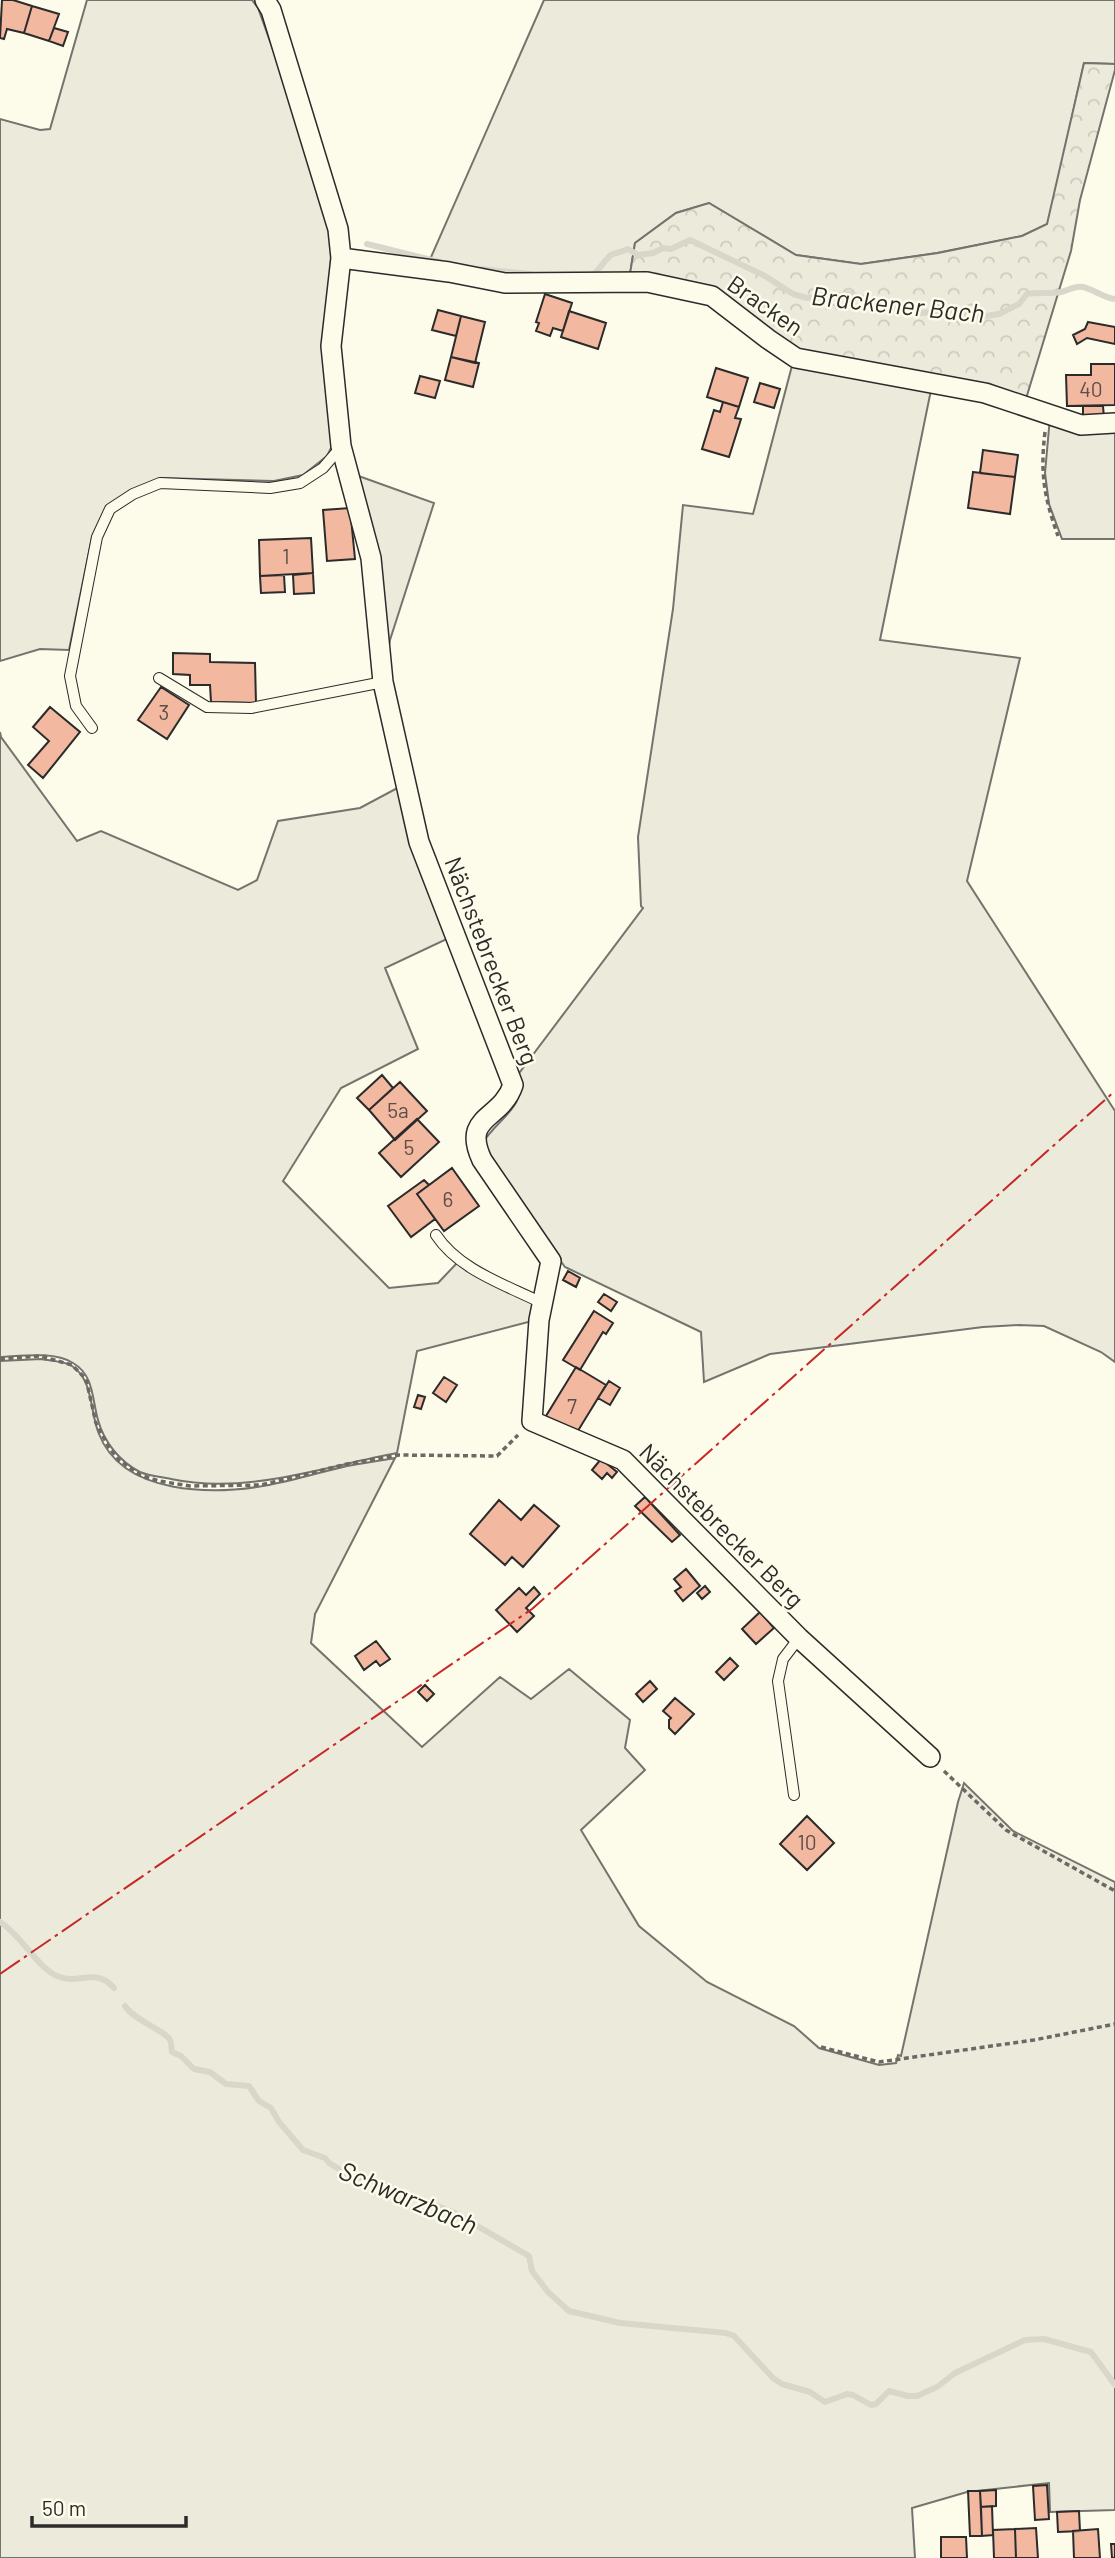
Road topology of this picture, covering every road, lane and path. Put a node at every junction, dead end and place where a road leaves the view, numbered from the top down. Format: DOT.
graph roads {
  1 [pos="265,0"];
  2 [pos="341,257"];
  3 [pos="1048,414"];
  4 [pos="1115,423"];
  5 [pos="341,446"];
  6 [pos="1058,536"];
  7 [pos="159,678"];
  8 [pos="383,682"];
  9 [pos="92,728"];
  10 [pos="436,1235"];
  11 [pos="542,1303"];
  12 [pos="0,1359"];
  13 [pos="532,1421"];
  14 [pos="799,1638"];
  15 [pos="930,1757"];
  16 [pos="794,1795"];
  17 [pos="1115,1891"];
  18 [pos="1115,2024"];
  19 [pos="821,2047"];
  1 -- 2 [label="street, Nächstebrecker Berg"];
  2 -- 3 [label="street, Bracken"];
  2 -- 5 [label="street, Nächstebrecker Berg"];
  3 -- 4 [label="street, Bracken"];
  3 -- 6 [label="path"];
  5 -- 8 [label="street, Nächstebrecker Berg"];
  5 -- 9 [label="lane"];
  7 -- 8 [label="lane"];
  8 -- 11 [label="street, Nächstebrecker Berg"];
  10 -- 11 [label="lane"];
  11 -- 13 [label="street, Nächstebrecker Berg"];
  12 -- 13 [label="path"];
  13 -- 14 [label="street, Nächstebrecker Berg"];
  14 -- 15 [label="street, Nächstebrecker Berg"];
  14 -- 16 [label="lane"];
  15 -- 17 [label="path"];
  18 -- 19 [label="path"];
}
